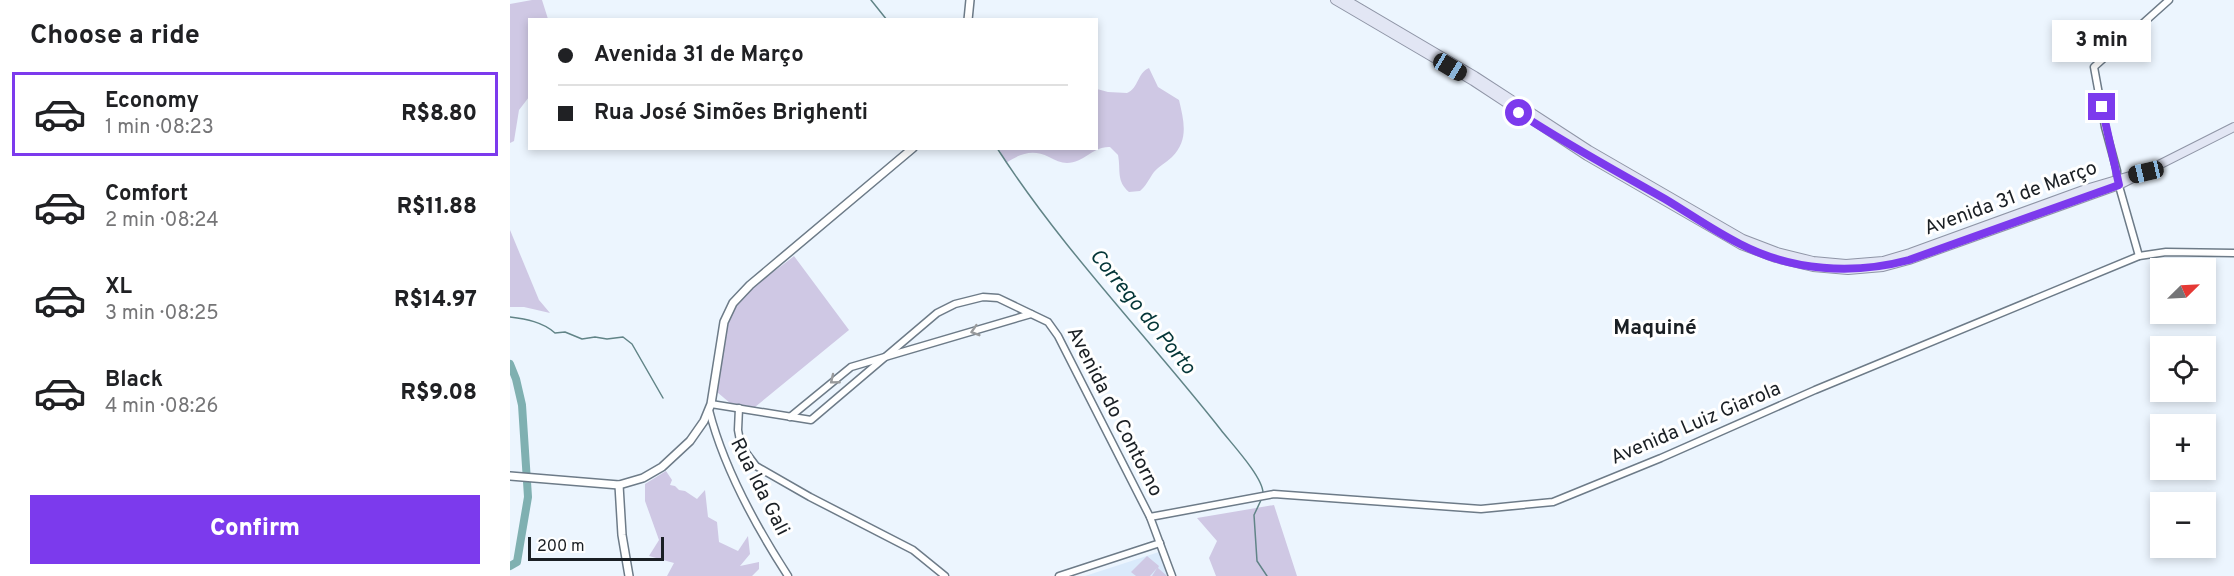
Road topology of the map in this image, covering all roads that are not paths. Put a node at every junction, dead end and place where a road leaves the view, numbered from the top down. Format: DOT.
graph roads {
  1 [pos="970,0"];
  2 [pos="1335,0"];
  3 [pos="1346,0"];
  4 [pos="2169,0"];
  5 [pos="968,18"];
  6 [pos="1530,117"];
  7 [pos="2234,127"];
  8 [pos="911,150"];
  9 [pos="2118,182"];
  10 [pos="2234,253"];
  11 [pos="2139,256"];
  12 [pos="1032,314"];
  13 [pos="886,358"];
  14 [pos="710,407"];
  15 [pos="739,408"];
  16 [pos="790,417"];
  17 [pos="510,476"];
  18 [pos="619,485"];
  19 [pos="1150,517"];
  20 [pos="1160,543"];
  21 [pos="629,576"];
  22 [pos="788,576"];
  23 [pos="945,576"];
  24 [pos="1059,576"];
  25 [pos="1172,576"];
  1 -- 5 [label="main road"];
  2 -- 6 [label="main road, Avenida 31 de Março"];
  3 -- 6 [label="main road, Avenida 31 de Março"];
  4 -- 9 [label="street"];
  6 -- 9 [label="main road, Avenida 31 de Março"];
  7 -- 9 [label="main road, Avenida 31 de Março"];
  8 -- 14 [label="main road"];
  9 -- 11 [label="street"];
  10 -- 11 [label="street, Avenida Luiz Giarola"];
  11 -- 19 [label="street, Avenida Luiz Giarola"];
  12 -- 13 [label="street, one-way"];
  12 -- 13 [label="street, Avenida do Contorno"];
  12 -- 19 [label="street, Avenida do Contorno"];
  13 -- 16 [label="street, one-way"];
  13 -- 16 [label="street"];
  14 -- 15 [label="street"];
  14 -- 18 [label="main road"];
  14 -- 22 [label="street, Rua Ida Gali"];
  15 -- 16 [label="street"];
  15 -- 23 [label="street"];
  17 -- 18 [label="main road"];
  18 -- 21 [label="main road"];
  19 -- 20 [label="street, Avenida do Contorno"];
  20 -- 24 [label="street"];
  20 -- 25 [label="street, Avenida do Contorno"];
}
